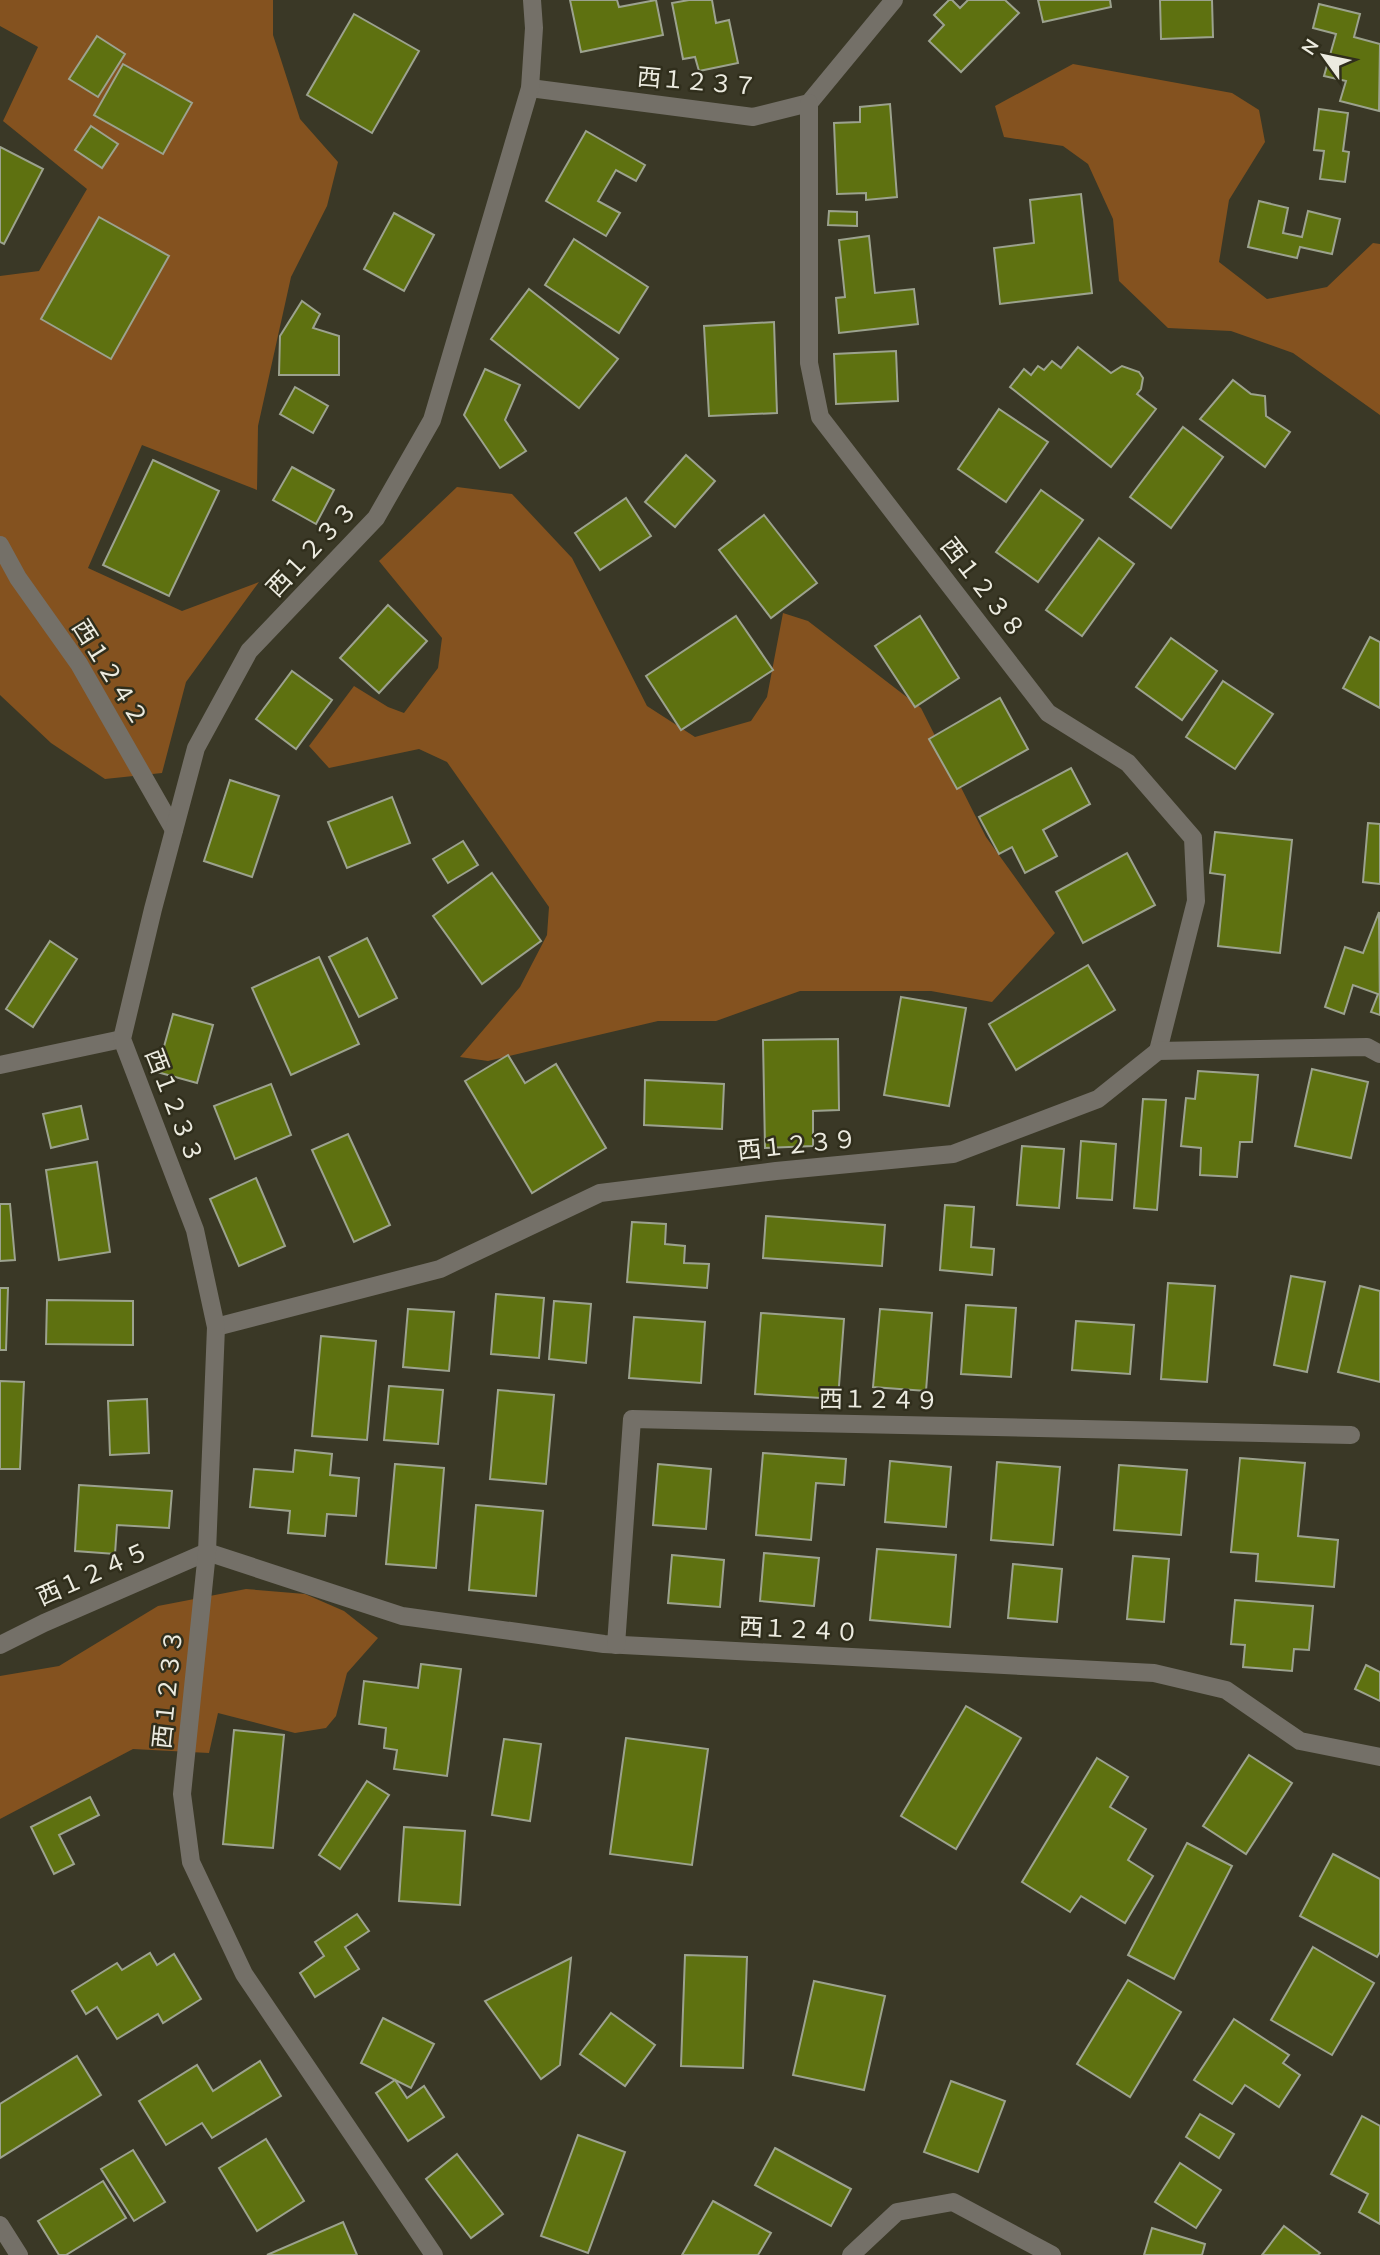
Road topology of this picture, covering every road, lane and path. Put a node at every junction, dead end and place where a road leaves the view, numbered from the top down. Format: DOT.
graph roads {
  1 [pos="532,0"];
  2 [pos="894,0"];
  3 [pos="530,88"];
  4 [pos="809,103"];
  5 [pos="0,545"];
  6 [pos="174,830"];
  7 [pos="122,1039"];
  8 [pos="1158,1052"];
  9 [pos="1380,1054"];
  10 [pos="0,1065"];
  11 [pos="216,1327"];
  12 [pos="1351,1435"];
  13 [pos="207,1552"];
  14 [pos="0,1645"];
  15 [pos="617,1645"];
  16 [pos="1380,1757"];
  17 [pos="0,2225"];
  18 [pos="19,2255"];
  19 [pos="434,2255"];
  20 [pos="851,2255"];
  21 [pos="1052,2255"];
  1 -- 3 [label="street, 西１２３３"];
  2 -- 4 [label="street"];
  3 -- 4 [label="street, 西１２３７"];
  3 -- 6 [label="street, 西１２３３"];
  4 -- 8 [label="street, 西１２３８"];
  5 -- 6 [label="street, 西１２４２"];
  6 -- 7 [label="street, 西１２３３"];
  7 -- 10 [label="street"];
  7 -- 11 [label="street, 西１２３３"];
  8 -- 9 [label="street"];
  8 -- 11 [label="street, 西１２３９"];
  11 -- 13 [label="street, 西１２３３"];
  12 -- 15 [label="street, 西１２４９"];
  13 -- 14 [label="street, 西１２４５"];
  13 -- 15 [label="street, 西１２４０"];
  13 -- 19 [label="street, 西１２３３"];
  15 -- 16 [label="street, 西１２４０"];
  17 -- 18 [label="street"];
  20 -- 21 [label="street"];
}
